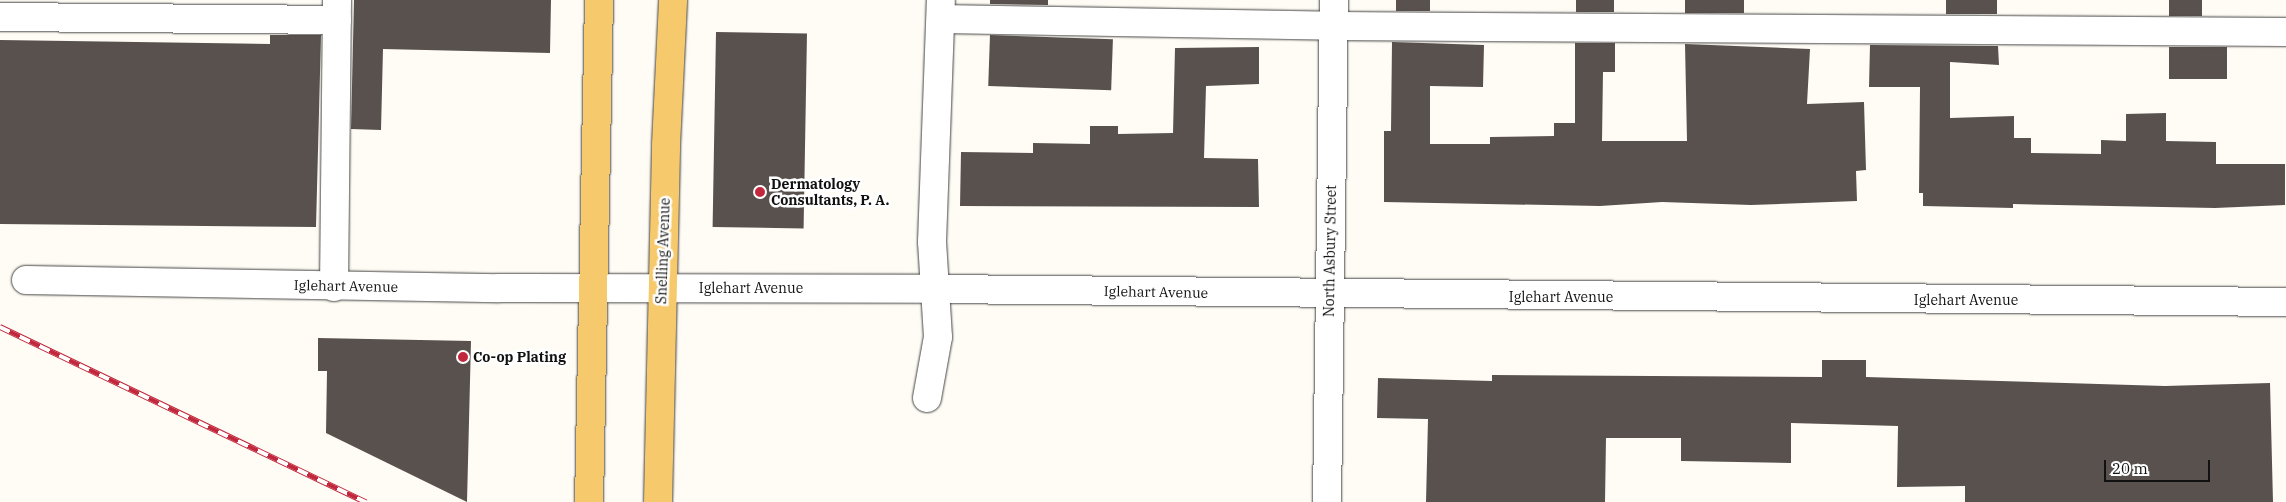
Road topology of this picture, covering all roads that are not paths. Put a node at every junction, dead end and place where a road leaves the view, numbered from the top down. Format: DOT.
graph roads {
  1 [pos="599,0"];
  2 [pos="673,0"];
  3 [pos="941,9"];
  4 [pos="337,10"];
  5 [pos="1334,13"];
  6 [pos="0,18"];
  7 [pos="2286,32"];
  8 [pos="26,280"];
  9 [pos="334,287"];
  10 [pos="594,288"];
  11 [pos="661,288"];
  12 [pos="935,289"];
  13 [pos="1330,295"];
  14 [pos="2286,302"];
  15 [pos="927,398"];
  16 [pos="589,502"];
  17 [pos="658,502"];
  18 [pos="1327,502"];
  1 -- 10 [label="main road"];
  2 -- 11 [label="main road, Snelling Avenue"];
  3 -- 5 [label="street"];
  3 -- 12 [label="street"];
  4 -- 6 [label="street"];
  4 -- 9 [label="street"];
  5 -- 7 [label="street"];
  5 -- 13 [label="street, North Asbury Street"];
  8 -- 9 [label="street, Iglehart Avenue"];
  9 -- 10 [label="street, Iglehart Avenue"];
  10 -- 11 [label="street, Iglehart Avenue"];
  10 -- 16 [label="main road"];
  11 -- 12 [label="street, Iglehart Avenue"];
  11 -- 17 [label="main road, Snelling Avenue"];
  12 -- 13 [label="street, Iglehart Avenue"];
  12 -- 15 [label="street"];
  13 -- 14 [label="street, Iglehart Avenue"];
  13 -- 18 [label="street, North Asbury Street"];
}
